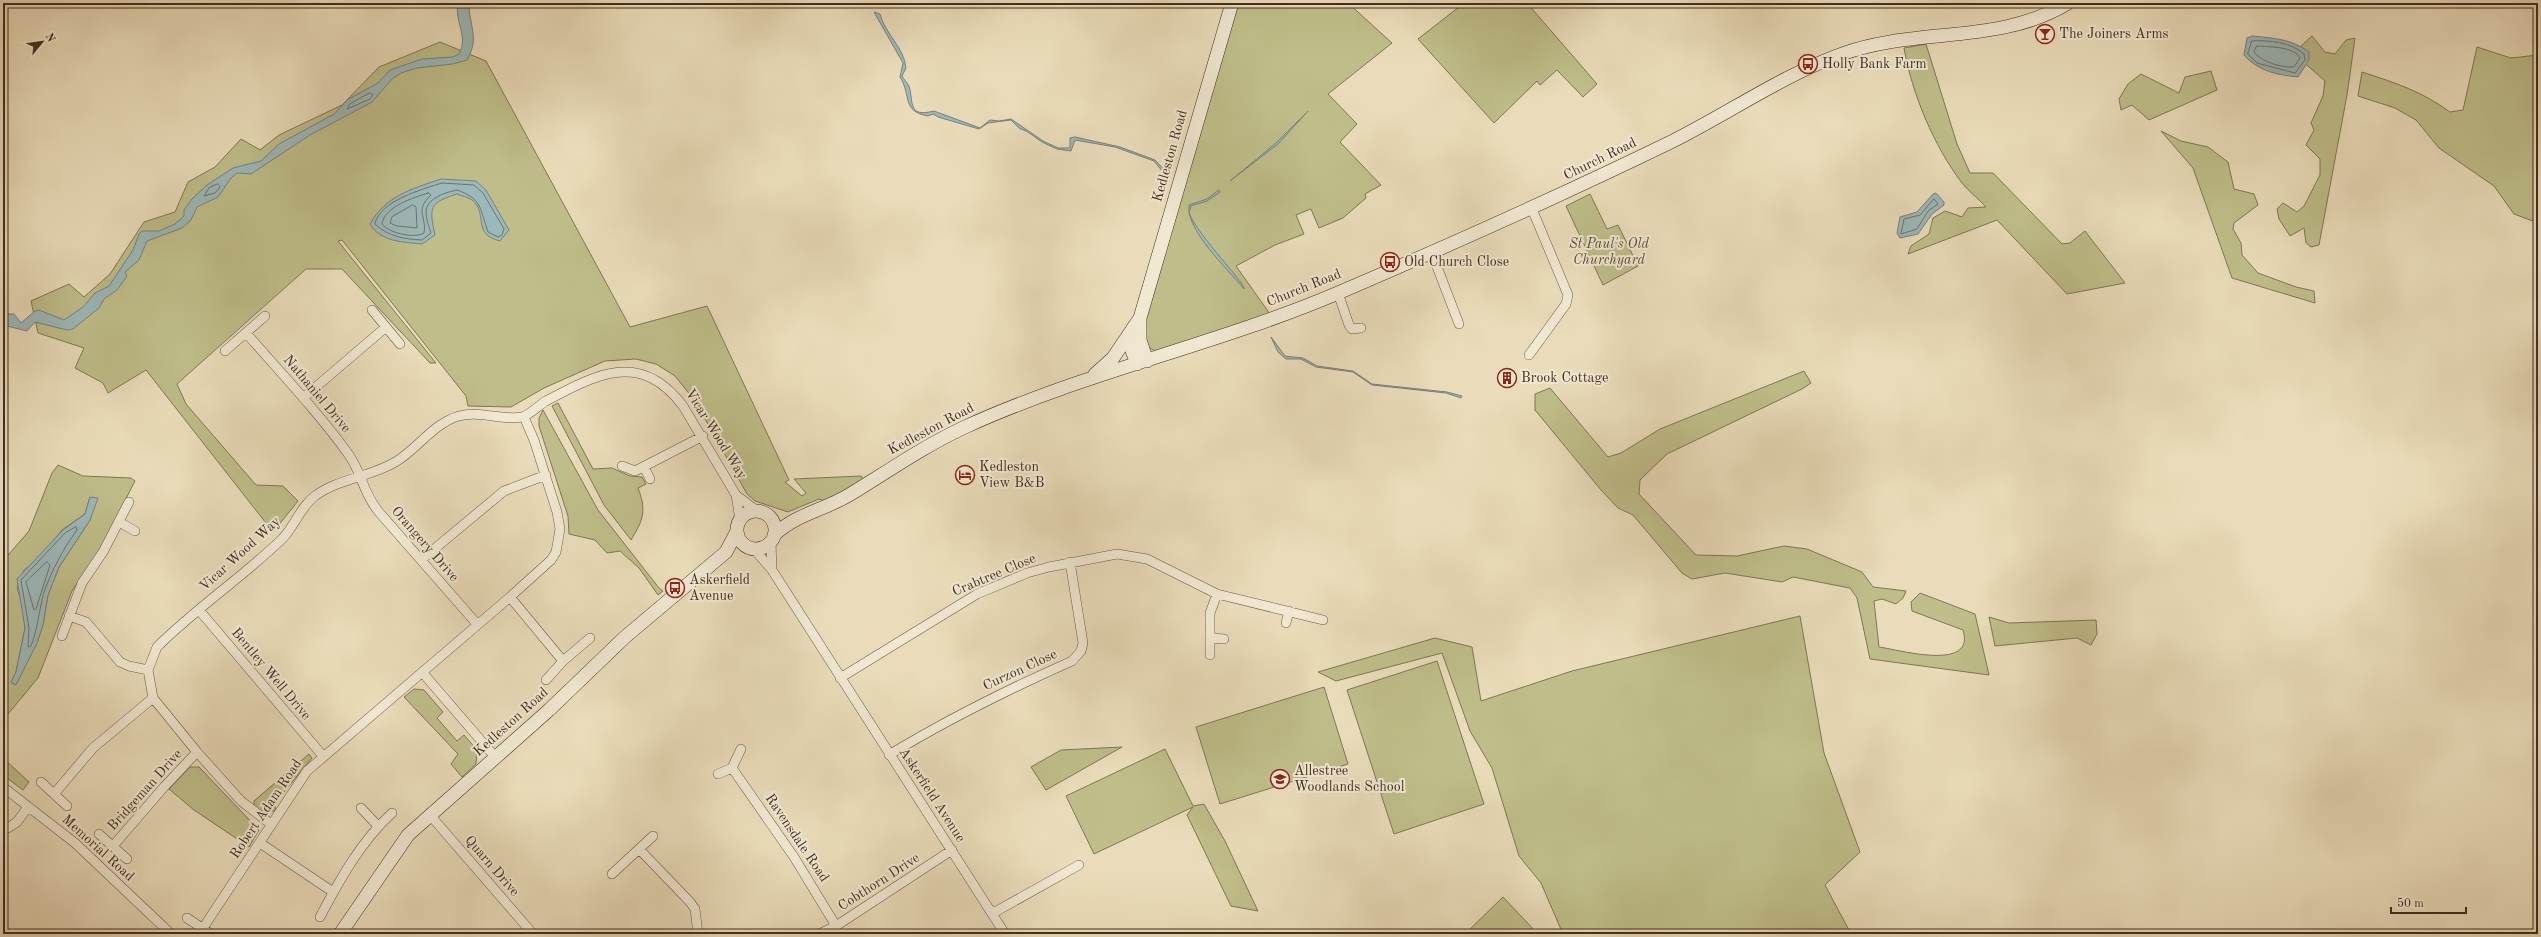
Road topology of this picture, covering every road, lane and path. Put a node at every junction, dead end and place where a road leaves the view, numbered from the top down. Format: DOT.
graph roads {
  1 [pos="1232,3"];
  2 [pos="2068,3"];
  3 [pos="1532,209"];
  4 [pos="1431,251"];
  5 [pos="1338,292"];
  6 [pos="372,310"];
  7 [pos="265,316"];
  8 [pos="1140,318"];
  9 [pos="1459,324"];
  10 [pos="386,327"];
  11 [pos="1361,328"];
  12 [pos="246,333"];
  13 [pos="1127,337"];
  14 [pos="400,344"];
  15 [pos="224,351"];
  16 [pos="1529,355"];
  17 [pos="1142,363"];
  18 [pos="1087,379"];
  19 [pos="303,398"];
  20 [pos="524,416"];
  21 [pos="703,436"];
  22 [pos="622,466"];
  23 [pos="644,467"];
  24 [pos="546,475"];
  25 [pos="361,476"];
  26 [pos="650,480"];
  27 [pos="736,495"];
  28 [pos="129,502"];
  29 [pos="763,514"];
  30 [pos="795,518"];
  31 [pos="119,522"];
  32 [pos="738,526"];
  33 [pos="135,531"];
  34 [pos="773,538"];
  35 [pos="752,549"];
  36 [pos="726,552"];
  37 [pos="421,560"];
  38 [pos="1070,562"];
  39 [pos="772,570"];
  40 [pos="1217,594"];
  41 [pos="510,597"];
  42 [pos="199,610"];
  43 [pos="1289,612"];
  44 [pos="69,616"];
  45 [pos="1323,620"];
  46 [pos="1286,623"];
  47 [pos="478,624"];
  48 [pos="62,636"];
  49 [pos="590,638"];
  50 [pos="1210,638"];
  51 [pos="1224,639"];
  52 [pos="1210,655"];
  53 [pos="563,661"];
  54 [pos="148,670"];
  55 [pos="422,672"];
  56 [pos="840,678"];
  57 [pos="546,680"];
  58 [pos="153,698"];
  59 [pos="741,749"];
  60 [pos="198,752"];
  61 [pos="889,755"];
  62 [pos="323,756"];
  63 [pos="496,758"];
  64 [pos="732,768"];
  65 [pos="718,774"];
  66 [pos="41,782"];
  67 [pos="3,786"];
  68 [pos="54,794"];
  69 [pos="67,806"];
  70 [pos="28,807"];
  71 [pos="361,808"];
  72 [pos="392,813"];
  73 [pos="430,815"];
  74 [pos="271,824"];
  75 [pos="378,826"];
  76 [pos="3,832"];
  77 [pos="99,834"];
  78 [pos="653,836"];
  79 [pos="260,844"];
  80 [pos="113,846"];
  81 [pos="639,849"];
  82 [pos="952,850"];
  83 [pos="128,859"];
  84 [pos="1079,865"];
  85 [pos="612,874"];
  86 [pos="333,892"];
  87 [pos="993,913"];
  88 [pos="320,917"];
  89 [pos="187,918"];
  90 [pos="836,926"];
  91 [pos="203,928"];
  92 [pos="171,934"];
  93 [pos="212,934"];
  94 [pos="340,934"];
  95 [pos="533,934"];
  96 [pos="698,934"];
  97 [pos="819,934"];
  98 [pos="1005,934"];
  1 -- 8 [label="street, Kedleston Road"];
  2 -- 3 [label="street, Church Road"];
  3 -- 4 [label="street, Church Road"];
  3 -- 16 [label="street"];
  4 -- 5 [label="street, Church Road"];
  4 -- 9 [label="street"];
  5 -- 11 [label="street"];
  5 -- 17 [label="street, Church Road"];
  6 -- 10 [label="street"];
  7 -- 12 [label="street"];
  8 -- 13 [label="street, Kedleston Road"];
  8 -- 17 [label="street, Kedleston Road"];
  10 -- 14 [label="street"];
  10 -- 19 [label="street"];
  12 -- 15 [label="street"];
  12 -- 19 [label="street, Nathaniel Drive"];
  13 -- 17 [label="street"];
  13 -- 18 [label="street, Kedleston Road"];
  17 -- 18 [label="street, Kedleston Road"];
  18 -- 30 [label="street, Kedleston Road"];
  19 -- 25 [label="street, Nathaniel Drive"];
  20 -- 21 [label="street, Vicar Wood Way"];
  20 -- 24 [label="street, Robert Adam Road"];
  20 -- 25 [label="street, Vicar Wood Way"];
  21 -- 23 [label="street"];
  21 -- 27 [label="street, Vicar Wood Way"];
  22 -- 23 [label="street"];
  23 -- 26 [label="street"];
  24 -- 37 [label="street"];
  24 -- 41 [label="street, Robert Adam Road"];
  25 -- 37 [label="street, Orangery Drive"];
  25 -- 42 [label="street, Vicar Wood Way"];
  27 -- 29 [label="street, Vicar Wood Way"];
  27 -- 32 [label="street, Vicar Wood Way"];
  28 -- 31 [label="street"];
  29 -- 30 [label="street, Kedleston Road"];
  29 -- 32 [label="street"];
  29 -- 34 [label="street"];
  30 -- 34 [label="street, Kedleston Road"];
  31 -- 33 [label="street"];
  31 -- 44 [label="street"];
  32 -- 35 [label="street"];
  32 -- 36 [label="street, Kedleston Road"];
  34 -- 35 [label="street"];
  34 -- 39 [label="street"];
  35 -- 36 [label="street"];
  35 -- 39 [label="street, Askerfield Avenue"];
  36 -- 63 [label="street, Kedleston Road"];
  37 -- 47 [label="street, Orangery Drive"];
  38 -- 40 [label="street, Crabtree Close"];
  38 -- 56 [label="street, Crabtree Close"];
  38 -- 61 [label="street, Curzon Close"];
  39 -- 56 [label="street, Askerfield Avenue"];
  40 -- 43 [label="street, Crabtree Close"];
  40 -- 50 [label="street"];
  41 -- 47 [label="street, Robert Adam Road"];
  41 -- 53 [label="street"];
  42 -- 54 [label="street, Vicar Wood Way"];
  42 -- 62 [label="street, Bentley Well Drive"];
  43 -- 45 [label="street, Crabtree Close"];
  43 -- 46 [label="street"];
  44 -- 48 [label="street"];
  44 -- 54 [label="street"];
  47 -- 55 [label="street, Robert Adam Road"];
  49 -- 53 [label="street"];
  50 -- 51 [label="street"];
  50 -- 52 [label="street"];
  53 -- 57 [label="street"];
  54 -- 58 [label="street"];
  55 -- 62 [label="street, Robert Adam Road"];
  55 -- 63 [label="street"];
  56 -- 61 [label="street, Askerfield Avenue"];
  58 -- 60 [label="street"];
  58 -- 68 [label="street"];
  59 -- 64 [label="street"];
  60 -- 74 [label="street"];
  60 -- 80 [label="street, Bridgeman Drive"];
  61 -- 82 [label="street, Askerfield Avenue"];
  62 -- 74 [label="street, Robert Adam Road"];
  63 -- 73 [label="street, Kedleston Road"];
  64 -- 65 [label="street"];
  64 -- 90 [label="street, Ravensdale Road"];
  66 -- 68 [label="street"];
  67 -- 70 [label="street, Memorial Road"];
  68 -- 69 [label="street"];
  70 -- 76 [label="street"];
  70 -- 92 [label="street, Memorial Road"];
  71 -- 75 [label="street"];
  72 -- 75 [label="street"];
  73 -- 94 [label="street, Kedleston Road"];
  73 -- 95 [label="street, Quarn Drive"];
  74 -- 79 [label="street, Robert Adam Road"];
  75 -- 86 [label="street"];
  77 -- 80 [label="street, Bridgeman Drive"];
  78 -- 81 [label="street"];
  79 -- 86 [label="street"];
  79 -- 91 [label="street, Robert Adam Road"];
  80 -- 83 [label="street, Bridgeman Drive"];
  81 -- 85 [label="street"];
  81 -- 96 [label="street"];
  82 -- 87 [label="street, Askerfield Avenue"];
  82 -- 90 [label="street, Cobthorn Drive"];
  84 -- 87 [label="street"];
  86 -- 88 [label="street"];
  87 -- 98 [label="street, Askerfield Avenue"];
  89 -- 91 [label="street"];
  90 -- 97 [label="street, Cobthorn Drive"];
  91 -- 93 [label="street"];
}
